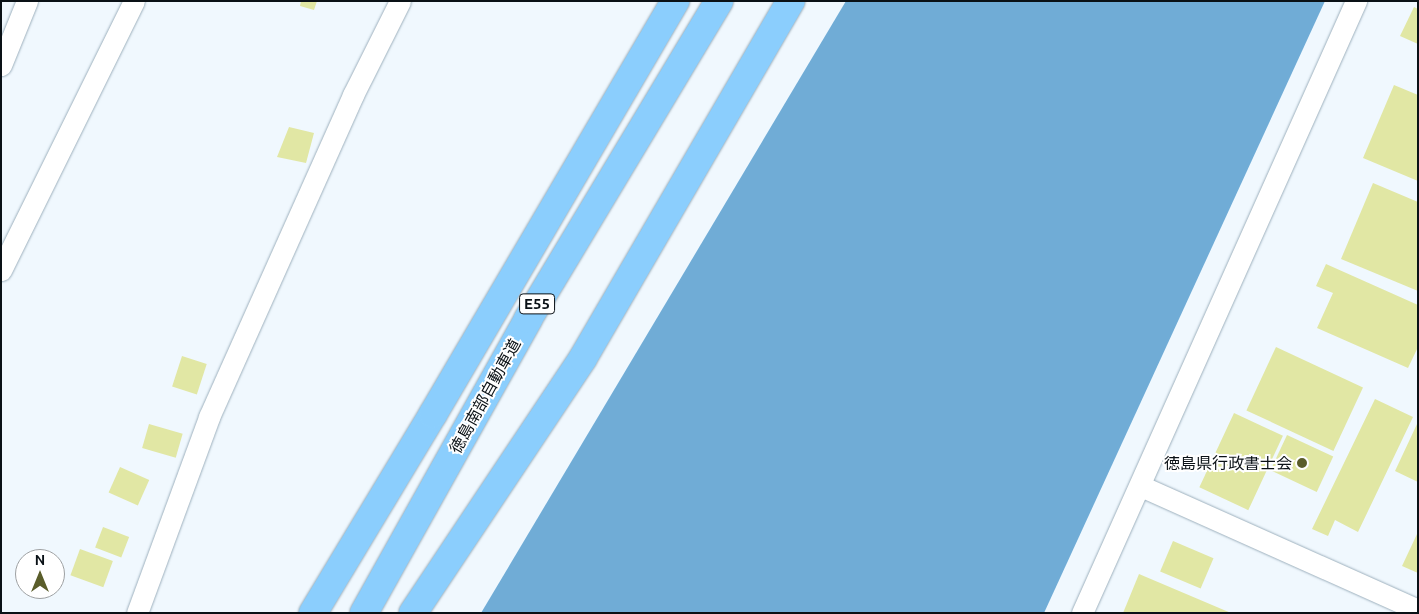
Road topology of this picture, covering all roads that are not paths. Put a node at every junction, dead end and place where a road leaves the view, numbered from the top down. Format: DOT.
graph roads {
  1 [pos="27,1"];
  2 [pos="134,1"];
  3 [pos="400,1"];
  4 [pos="675,1"];
  5 [pos="719,1"];
  6 [pos="791,1"];
  7 [pos="1357,1"];
  8 [pos="1,65"];
  9 [pos="1,270"];
  10 [pos="1142,487"];
  11 [pos="1418,610"];
  12 [pos="137,613"];
  13 [pos="313,613"];
  14 [pos="364,613"];
  15 [pos="413,613"];
  16 [pos="1082,613"];
  17 [pos="1086,613"];
  1 -- 8 [label="street"];
  2 -- 9 [label="street"];
  3 -- 12 [label="street"];
  4 -- 13 [label="highway"];
  5 -- 14 [label="highway, 徳島南部自動車道 / E55"];
  6 -- 15 [label="highway"];
  7 -- 10 [label="street"];
  7 -- 16 [label="street"];
  10 -- 11 [label="street"];
  10 -- 17 [label="street"];
}
